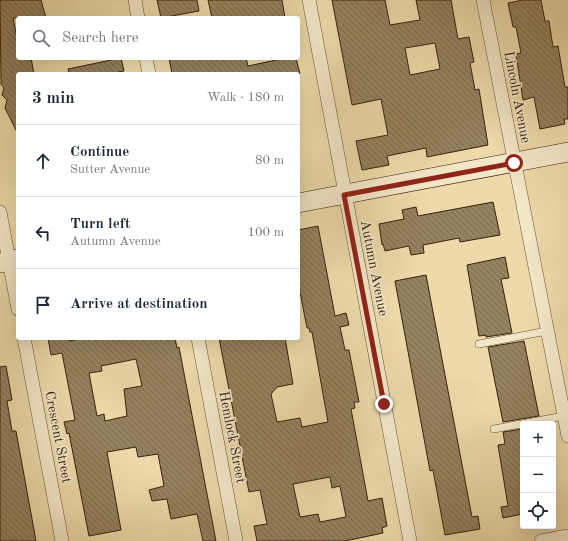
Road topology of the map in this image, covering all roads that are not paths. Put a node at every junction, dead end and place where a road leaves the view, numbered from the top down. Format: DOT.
graph roads {
  1 [pos="135,0"];
  2 [pos="309,0"];
  3 [pos="483,0"];
  4 [pos="138,16"];
  5 [pos="146,60"];
  6 [pos="149,72"];
  7 [pos="568,152"];
  8 [pos="514,163"];
  9 [pos="344,195"];
  10 [pos="300,204"];
  11 [pos="0,212"];
  12 [pos="9,261"];
  13 [pos="16,298"];
  14 [pos="547,331"];
  15 [pos="24,340"];
  16 [pos="198,340"];
  17 [pos="479,344"];
  18 [pos="564,416"];
  19 [pos="494,429"];
  20 [pos="568,436"];
  21 [pos="568,536"];
  22 [pos="62,541"];
  23 [pos="236,541"];
  24 [pos="410,541"];
  25 [pos="541,541"];
  1 -- 4 [label="street"];
  2 -- 9 [label="street, Autumn Avenue"];
  3 -- 8 [label="street, Lincoln Avenue"];
  5 -- 6 [label="street"];
  7 -- 8 [label="street"];
  8 -- 9 [label="street"];
  8 -- 14 [label="street, Lincoln Avenue"];
  9 -- 10 [label="street"];
  9 -- 24 [label="street, Autumn Avenue"];
  11 -- 12 [label="street"];
  12 -- 13 [label="street"];
  14 -- 17 [label="lane"];
  14 -- 18 [label="street, Lincoln Avenue"];
  15 -- 22 [label="street, Crescent Street"];
  16 -- 23 [label="street, Hemlock Street"];
  18 -- 19 [label="lane"];
  18 -- 20 [label="street, Lincoln Avenue"];
  21 -- 25 [label="street"];
}
